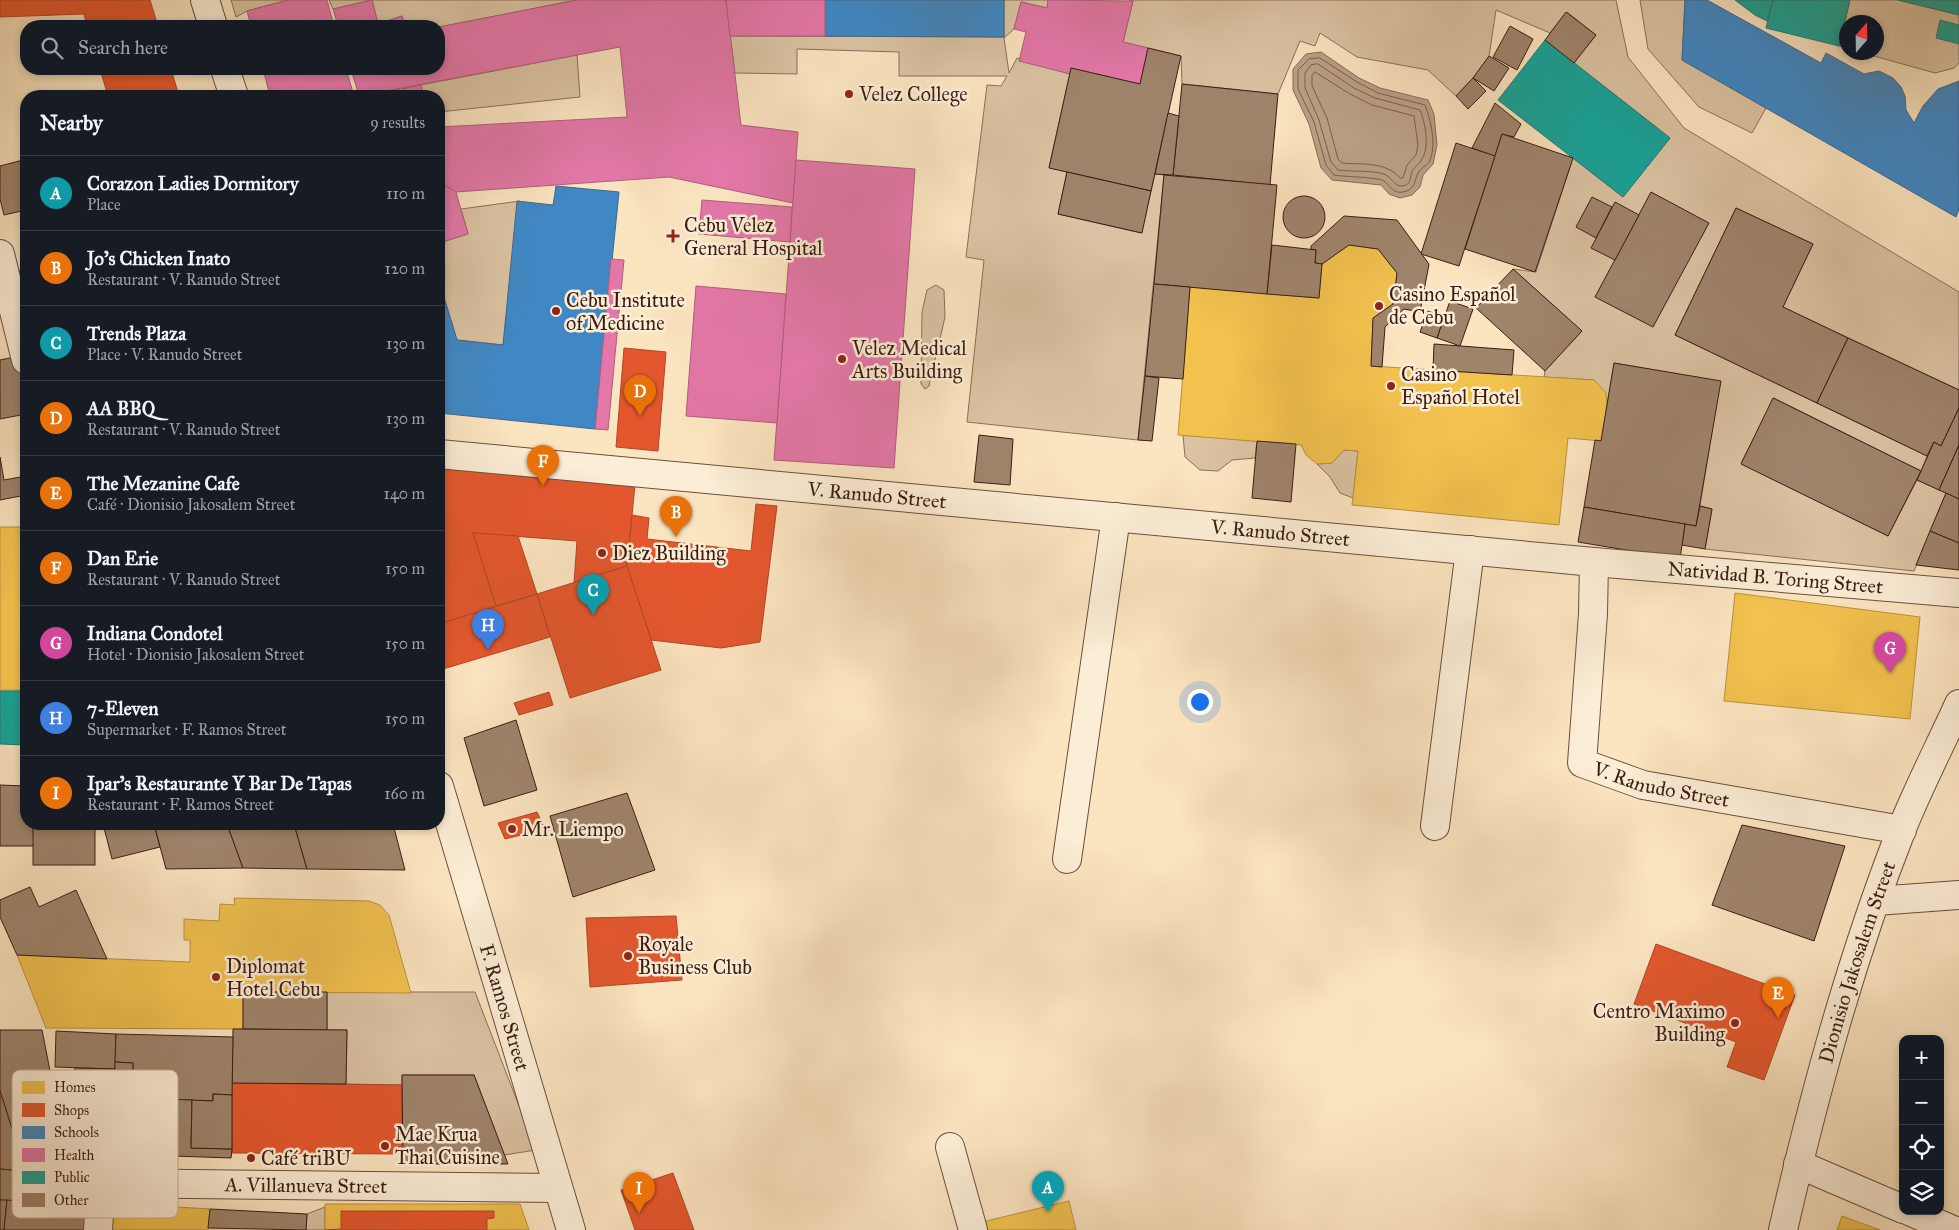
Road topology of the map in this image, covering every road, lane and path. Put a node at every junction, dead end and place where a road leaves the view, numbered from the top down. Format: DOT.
graph roads {
  1 [pos="205,0"];
  2 [pos="211,20"];
  3 [pos="227,75"];
  4 [pos="232,90"];
  5 [pos="0,254"];
  6 [pos="20,336"];
  7 [pos="445,455"];
  8 [pos="1116,517"];
  9 [pos="1470,550"];
  10 [pos="1594,562"];
  11 [pos="1959,593"];
  12 [pos="1959,704"];
  13 [pos="445,806"];
  14 [pos="1435,826"];
  15 [pos="1902,830"];
  16 [pos="1067,859"];
  17 [pos="1959,895"];
  18 [pos="1876,901"];
  19 [pos="950,1147"];
  20 [pos="1798,1164"];
  21 [pos="178,1184"];
  22 [pos="558,1188"];
  23 [pos="1899,1207"];
  24 [pos="1918,1215"];
  25 [pos="571,1230"];
  26 [pos="972,1230"];
  27 [pos="1782,1230"];
  28 [pos="1952,1230"];
  1 -- 2 [label="street"];
  3 -- 4 [label="street"];
  5 -- 6 [label="street"];
  7 -- 8 [label="street, V. Ranudo Street"];
  8 -- 9 [label="street, V. Ranudo Street"];
  8 -- 16 [label="street"];
  9 -- 10 [label="street, V. Ranudo Street"];
  9 -- 14 [label="street"];
  10 -- 11 [label="street, Natividad B. Toring Street"];
  10 -- 15 [label="street, V. Ranudo Street"];
  12 -- 15 [label="street, Dionisio Jakosalem Street"];
  13 -- 22 [label="street, F. Ramos Street"];
  15 -- 18 [label="street, Dionisio Jakosalem Street"];
  17 -- 18 [label="street"];
  18 -- 20 [label="street, Dionisio Jakosalem Street"];
  19 -- 26 [label="street"];
  20 -- 23 [label="street"];
  20 -- 27 [label="street, Dionisio Jakosalem Street"];
  21 -- 22 [label="street, A. Villanueva Street"];
  22 -- 25 [label="street, F. Ramos Street"];
  24 -- 28 [label="street"];
}
